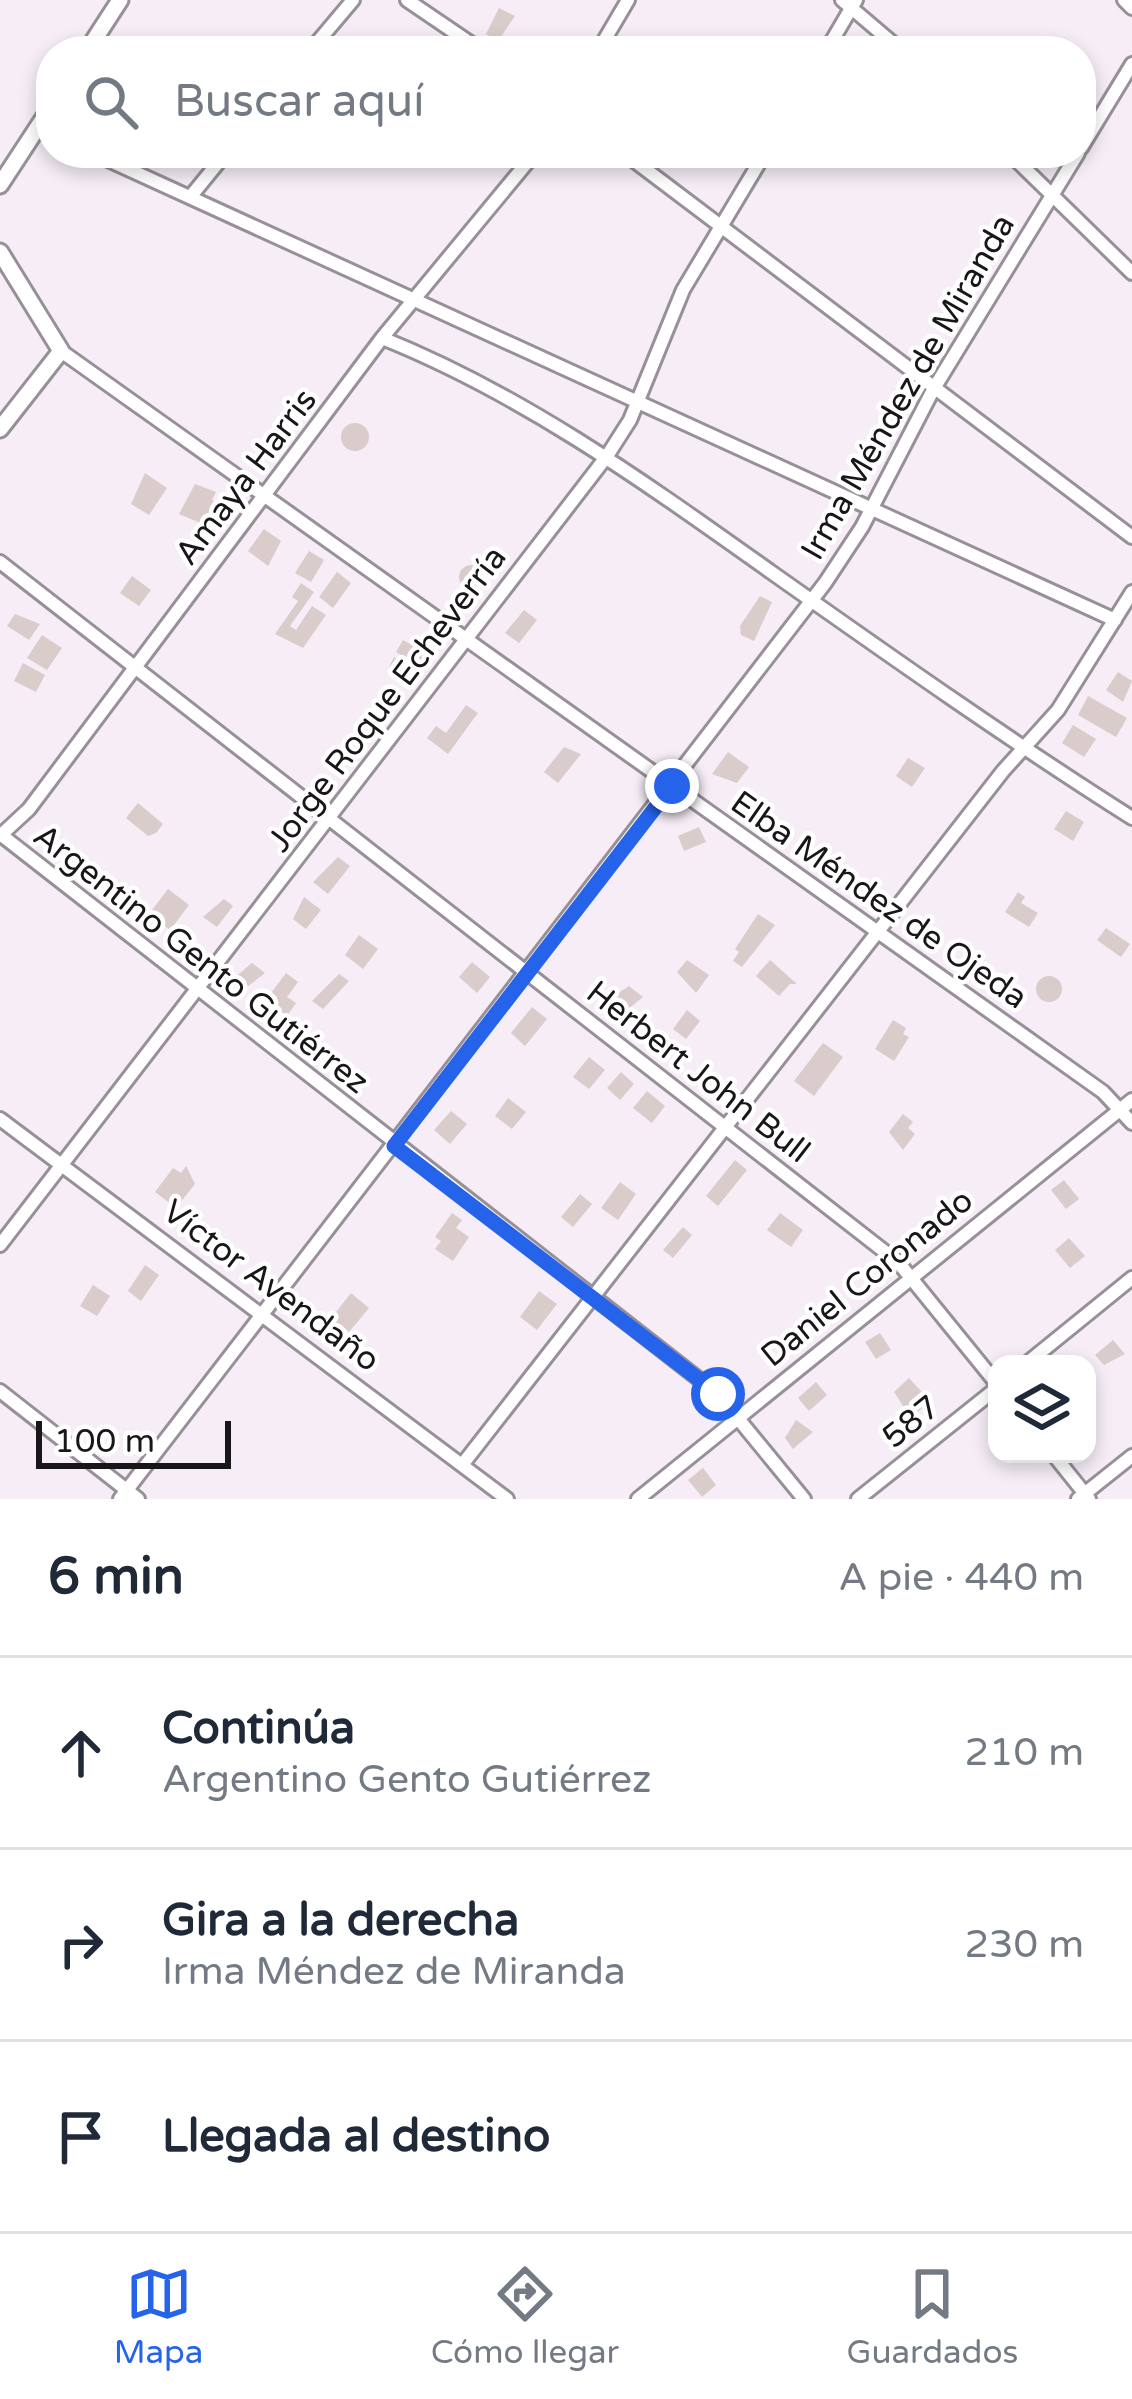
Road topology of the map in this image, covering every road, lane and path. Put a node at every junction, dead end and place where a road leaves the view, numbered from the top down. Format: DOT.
graph roads {
  1 [pos="120,0"];
  2 [pos="353,0"];
  3 [pos="407,0"];
  4 [pos="628,0"];
  5 [pos="1124,0"];
  6 [pos="850,3"];
  7 [pos="1132,8"];
  8 [pos="97,36"];
  9 [pos="323,36"];
  10 [pos="460,36"];
  11 [pos="607,36"];
  12 [pos="834,36"];
  13 [pos="886,36"];
  14 [pos="1132,64"];
  15 [pos="1096,124"];
  16 [pos="36,142"];
  17 [pos="127,168"];
  18 [pos="214,168"];
  19 [pos="522,168"];
  20 [pos="643,168"];
  21 [pos="756,168"];
  22 [pos="1024,168"];
  23 [pos="1069,168"];
  24 [pos="0,185"];
  25 [pos="191,196"];
  26 [pos="1052,196"];
  27 [pos="721,228"];
  28 [pos="0,252"];
  29 [pos="1132,273"];
  30 [pos="412,299"];
  31 [pos="382,338"];
  32 [pos="61,351"];
  33 [pos="933,390"];
  34 [pos="637,403"];
  35 [pos="0,429"];
  36 [pos="607,456"];
  37 [pos="266,498"];
  38 [pos="872,510"];
  39 [pos="1132,537"];
  40 [pos="0,562"];
  41 [pos="1132,592"];
  42 [pos="808,598"];
  43 [pos="1114,620"];
  44 [pos="467,641"];
  45 [pos="135,667"];
  46 [pos="1023,749"];
  47 [pos="672,786"];
  48 [pos="1132,818"];
  49 [pos="331,820"];
  50 [pos="0,834"];
  51 [pos="880,934"];
  52 [pos="527,975"];
  53 [pos="196,988"];
  54 [pos="1126,1104"];
  55 [pos="0,1119"];
  56 [pos="1132,1123"];
  57 [pos="727,1127"];
  58 [pos="394,1146"];
  59 [pos="62,1165"];
  60 [pos="0,1245"];
  61 [pos="911,1275"];
  62 [pos="1132,1278"];
  63 [pos="592,1298"];
  64 [pos="265,1314"];
  65 [pos="1037,1355"];
  66 [pos="988,1374"];
  67 [pos="0,1391"];
  68 [pos="988,1393"];
  69 [pos="741,1417"];
  70 [pos="1132,1456"];
  71 [pos="1059,1463"];
  72 [pos="462,1465"];
  73 [pos="128,1496"];
  74 [pos="1084,1497"];
  75 [pos="507,1499"];
  76 [pos="638,1499"];
  77 [pos="804,1499"];
  78 [pos="858,1499"];
  1 -- 8 [label="street"];
  2 -- 9 [label="street"];
  3 -- 10 [label="street"];
  4 -- 11 [label="street"];
  5 -- 7 [label="street"];
  6 -- 12 [label="street"];
  6 -- 13 [label="street"];
  14 -- 15 [label="street, Irma Méndez de Miranda"];
  16 -- 24 [label="street"];
  17 -- 25 [label="street"];
  18 -- 25 [label="street"];
  19 -- 30 [label="street, Amaya Harris"];
  20 -- 27 [label="street"];
  21 -- 27 [label="street, Jorge Roque Echeverría"];
  22 -- 26 [label="street"];
  23 -- 26 [label="street, Irma Méndez de Miranda"];
  25 -- 30 [label="street"];
  26 -- 29 [label="street"];
  26 -- 33 [label="street, Irma Méndez de Miranda"];
  27 -- 33 [label="street"];
  27 -- 34 [label="street, Jorge Roque Echeverría"];
  28 -- 32 [label="street"];
  30 -- 31 [label="street, Amaya Harris"];
  30 -- 34 [label="street"];
  31 -- 36 [label="street"];
  31 -- 37 [label="street, Amaya Harris"];
  32 -- 35 [label="street"];
  32 -- 37 [label="street, Elba Méndez de Ojeda"];
  33 -- 38 [label="street, Irma Méndez de Miranda"];
  33 -- 39 [label="street"];
  34 -- 36 [label="street, Jorge Roque Echeverría"];
  34 -- 38 [label="street"];
  36 -- 42 [label="street"];
  36 -- 44 [label="street, Jorge Roque Echeverría"];
  37 -- 44 [label="street, Elba Méndez de Ojeda"];
  37 -- 45 [label="street, Amaya Harris"];
  38 -- 42 [label="street, Irma Méndez de Miranda"];
  38 -- 43 [label="street"];
  40 -- 45 [label="street, Herbert John Bull"];
  41 -- 43 [label="street"];
  42 -- 46 [label="street"];
  42 -- 47 [label="street, Irma Méndez de Miranda"];
  43 -- 46 [label="street"];
  44 -- 47 [label="street, Elba Méndez de Ojeda"];
  44 -- 49 [label="street, Jorge Roque Echeverría"];
  45 -- 49 [label="street, Herbert John Bull"];
  45 -- 50 [label="street, Amaya Harris"];
  46 -- 48 [label="street"];
  46 -- 51 [label="street"];
  47 -- 51 [label="street, Elba Méndez de Ojeda"];
  47 -- 52 [label="street, Irma Méndez de Miranda"];
  49 -- 52 [label="street, Herbert John Bull"];
  49 -- 53 [label="street, Jorge Roque Echeverría"];
  50 -- 53 [label="street, Argentino Gento Gutiérrez"];
  51 -- 54 [label="street, Elba Méndez de Ojeda"];
  51 -- 57 [label="street"];
  52 -- 57 [label="street, Herbert John Bull"];
  52 -- 58 [label="street, Irma Méndez de Miranda"];
  53 -- 58 [label="street, Argentino Gento Gutiérrez"];
  53 -- 59 [label="street, Jorge Roque Echeverría"];
  54 -- 56 [label="street, Elba Méndez de Ojeda"];
  54 -- 61 [label="street, Daniel Coronado"];
  55 -- 59 [label="street, Víctor Avendaño"];
  57 -- 61 [label="street, Herbert John Bull"];
  57 -- 63 [label="street"];
  58 -- 63 [label="street, Argentino Gento Gutiérrez"];
  58 -- 64 [label="street, Irma Méndez de Miranda"];
  59 -- 60 [label="street, Jorge Roque Echeverría"];
  59 -- 64 [label="street, Víctor Avendaño"];
  61 -- 66 [label="street, Herbert John Bull"];
  61 -- 69 [label="street, Daniel Coronado"];
  62 -- 65 [label="street"];
  63 -- 69 [label="street, Argentino Gento Gutiérrez"];
  63 -- 72 [label="street"];
  64 -- 72 [label="street, Víctor Avendaño"];
  64 -- 73 [label="street, Irma Méndez de Miranda"];
  67 -- 73 [label="street"];
  68 -- 78 [label="street, 587"];
  69 -- 76 [label="street, Daniel Coronado"];
  69 -- 77 [label="street, Argentino Gento Gutiérrez"];
  70 -- 74 [label="street"];
  71 -- 74 [label="street"];
  72 -- 75 [label="street, Víctor Avendaño"];
}
